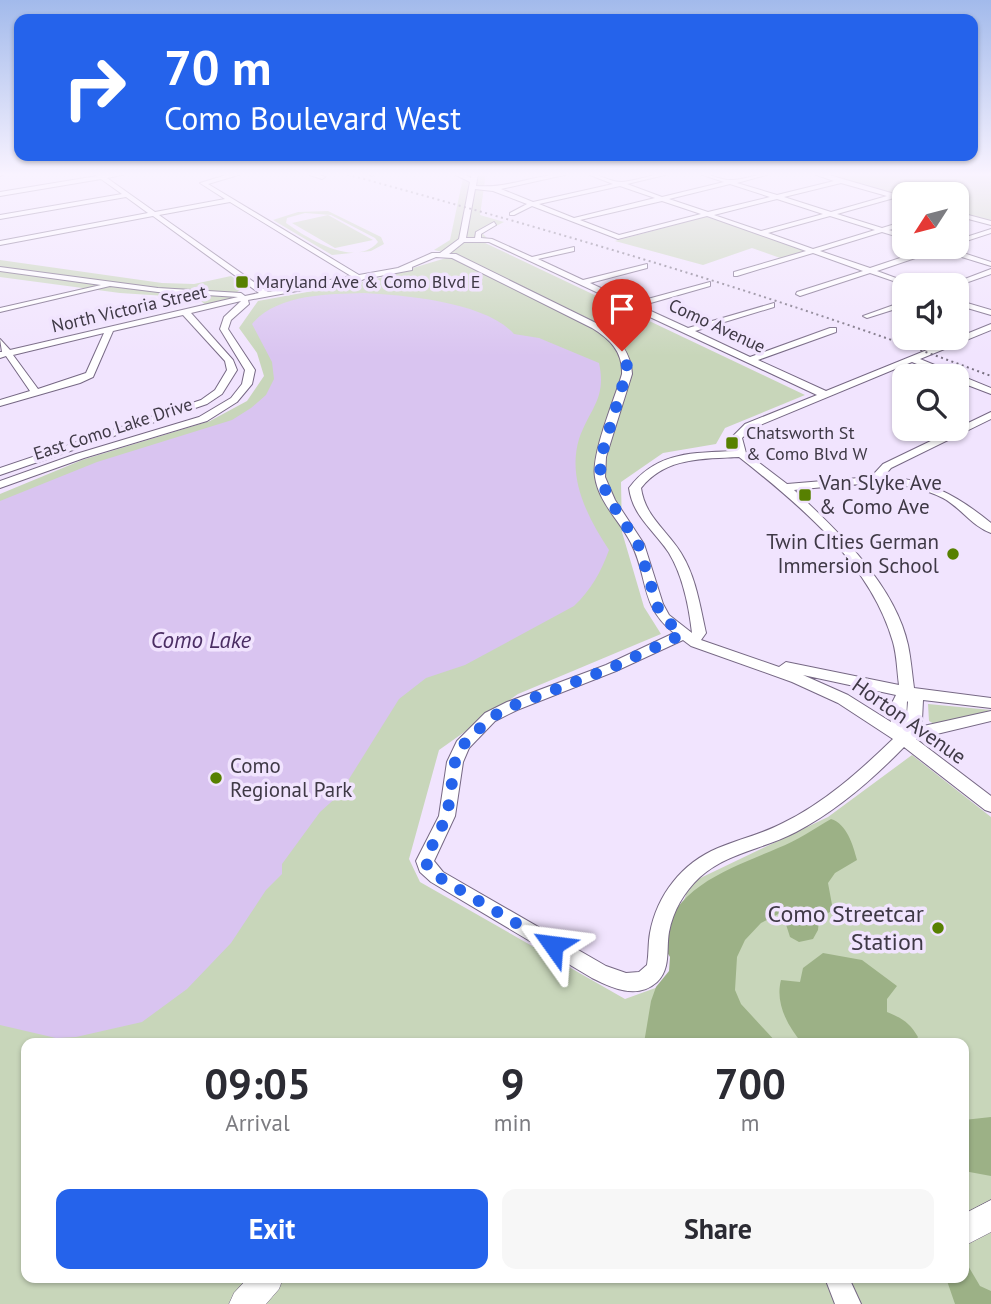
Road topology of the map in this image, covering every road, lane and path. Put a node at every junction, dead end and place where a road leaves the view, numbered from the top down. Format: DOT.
graph roads {
  1 [pos="49,234"];
  2 [pos="183,234"];
  3 [pos="285,234"];
  4 [pos="463,234"];
  5 [pos="478,234"];
  6 [pos="609,234"];
  7 [pos="631,234"];
  8 [pos="762,234"];
  9 [pos="869,234"];
  10 [pos="478,239"];
  11 [pos="462,240"];
  12 [pos="0,243"];
  13 [pos="571,249"];
  14 [pos="812,251"];
  15 [pos="440,255"];
  16 [pos="970,257"];
  17 [pos="531,259"];
  18 [pos="904,259"];
  19 [pos="428,262"];
  20 [pos="460,262"];
  21 [pos="991,264"];
  22 [pos="644,266"];
  23 [pos="401,269"];
  24 [pos="3,271"];
  25 [pos="485,271"];
  26 [pos="869,271"];
  27 [pos="991,271"];
  28 [pos="737,274"];
  29 [pos="359,279"];
  30 [pos="892,279"];
  31 [pos="969,279"];
  32 [pos="248,281"];
  33 [pos="582,283"];
  34 [pos="110,284"];
  35 [pos="707,284"];
  36 [pos="266,294"];
  37 [pos="800,294"];
  38 [pos="240,296"];
  39 [pos="771,304"];
  40 [pos="632,306"];
  41 [pos="969,306"];
  42 [pos="892,307"];
  43 [pos="0,310"];
  44 [pos="185,312"];
  45 [pos="991,313"];
  46 [pos="867,316"];
  47 [pos="991,327"];
  48 [pos="110,328"];
  49 [pos="833,330"];
  50 [pos="688,331"];
  51 [pos="0,342"];
  52 [pos="4,354"];
  53 [pos="750,360"];
  54 [pos="914,360"];
  55 [pos="924,364"];
  56 [pos="969,382"];
  57 [pos="991,391"];
  58 [pos="36,393"];
  59 [pos="826,396"];
  60 [pos="0,403"];
  61 [pos="991,415"];
  62 [pos="741,454"];
  63 [pos="0,472"];
  64 [pos="876,478"];
  65 [pos="0,485"];
  66 [pos="785,488"];
  67 [pos="991,529"];
  68 [pos="686,638"];
  69 [pos="748,662"];
  70 [pos="907,691"];
  71 [pos="991,704"];
  72 [pos="991,716"];
  73 [pos="902,737"];
  74 [pos="991,805"];
  75 [pos="991,1215"];
  76 [pos="969,1228"];
  77 [pos="264,1283"];
  78 [pos="839,1283"];
  79 [pos="246,1304"];
  80 [pos="848,1304"];
  1 -- 12 [label="street"];
  2 -- 32 [label="street"];
  3 -- 29 [label="street"];
  4 -- 11 [label="street"];
  5 -- 10 [label="street"];
  6 -- 7 [label="street"];
  8 -- 14 [label="street"];
  9 -- 14 [label="street"];
  10 -- 11 [label="street, Como Avenue"];
  10 -- 17 [label="street, Como Avenue"];
  11 -- 15 [label="street"];
  13 -- 17 [label="street"];
  14 -- 26 [label="street"];
  14 -- 28 [label="street"];
  15 -- 19 [label="street"];
  15 -- 20 [label="street"];
  15 -- 23 [label="street"];
  15 -- 25 [label="street"];
  16 -- 21 [label="street"];
  17 -- 33 [label="street, Como Avenue"];
  18 -- 26 [label="street"];
  19 -- 20 [label="street"];
  19 -- 23 [label="street"];
  20 -- 25 [label="street"];
  22 -- 33 [label="street"];
  23 -- 29 [label="street, North Victoria Street"];
  24 -- 34 [label="street"];
  25 -- 68 [label="street"];
  26 -- 30 [label="street"];
  26 -- 37 [label="street"];
  27 -- 31 [label="street"];
  29 -- 36 [label="street, North Victoria Street"];
  32 -- 36 [label="street"];
  32 -- 38 [label="street"];
  33 -- 40 [label="street, Como Avenue"];
  34 -- 38 [label="street"];
  34 -- 43 [label="street"];
  35 -- 40 [label="street"];
  36 -- 38 [label="street, North Victoria Street"];
  38 -- 44 [label="street, North Victoria Street"];
  38 -- 65 [label="street, East Como Lake Drive"];
  39 -- 50 [label="street"];
  40 -- 50 [label="street, Como Avenue"];
  41 -- 45 [label="street"];
  42 -- 46 [label="street"];
  44 -- 48 [label="street, North Victoria Street"];
  44 -- 63 [label="street"];
  47 -- 54 [label="street"];
  48 -- 52 [label="street, North Victoria Street"];
  48 -- 58 [label="street"];
  49 -- 53 [label="street"];
  50 -- 53 [label="street, Como Avenue"];
  51 -- 52 [label="street"];
  52 -- 58 [label="street"];
  53 -- 59 [label="street, Como Avenue"];
  54 -- 55 [label="street"];
  54 -- 59 [label="street"];
  56 -- 57 [label="street"];
  58 -- 60 [label="street"];
  59 -- 62 [label="street"];
  61 -- 64 [label="street"];
  62 -- 66 [label="street"];
  62 -- 68 [label="street"];
  64 -- 66 [label="street"];
  64 -- 67 [label="street"];
  66 -- 70 [label="street"];
  68 -- 69 [label="street, Horton Avenue"];
  68 -- 73 [label="street"];
  69 -- 70 [label="street"];
  69 -- 73 [label="street, Horton Avenue"];
  70 -- 71 [label="street"];
  70 -- 73 [label="street"];
  72 -- 73 [label="street"];
  73 -- 74 [label="street, Horton Avenue"];
  75 -- 76 [label="main road"];
  77 -- 79 [label="main road"];
  78 -- 80 [label="street"];
}
